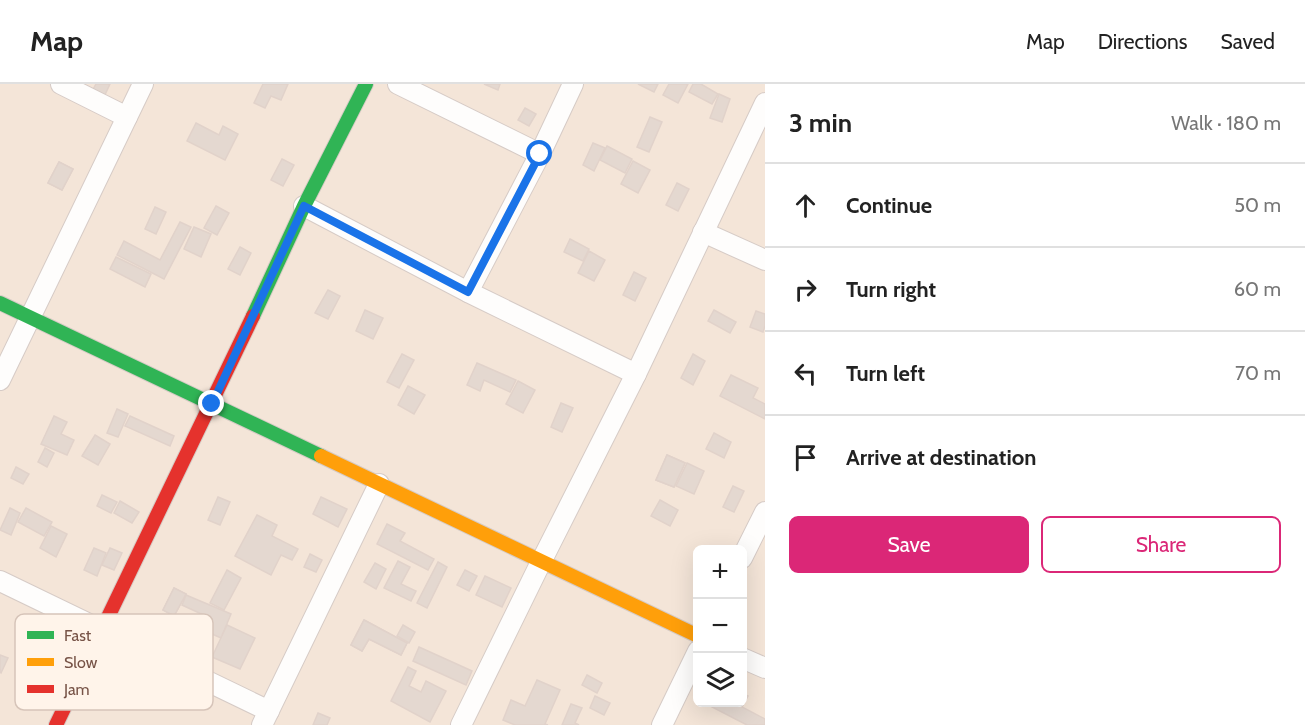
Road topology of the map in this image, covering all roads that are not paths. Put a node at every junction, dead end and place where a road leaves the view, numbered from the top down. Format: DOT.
graph roads {
  1 [pos="61,84"];
  2 [pos="143,84"];
  3 [pos="366,84"];
  4 [pos="398,84"];
  5 [pos="573,84"];
  6 [pos="765,103"];
  7 [pos="127,117"];
  8 [pos="540,154"];
  9 [pos="304,206"];
  10 [pos="703,232"];
  11 [pos="765,260"];
  12 [pos="468,292"];
  13 [pos="0,303"];
  14 [pos="30,317"];
  15 [pos="636,374"];
  16 [pos="0,380"];
  17 [pos="212,404"];
  18 [pos="380,484"];
  19 [pos="765,512"];
  20 [pos="747,548"];
  21 [pos="541,561"];
  22 [pos="0,581"];
  23 [pos="69,614"];
  24 [pos="110,614"];
  25 [pos="693,634"];
  26 [pos="697,653"];
  27 [pos="747,660"];
  28 [pos="765,668"];
  29 [pos="213,690"];
  30 [pos="63,710"];
  31 [pos="266,718"];
  32 [pos="56,725"];
  33 [pos="461,725"];
  34 [pos="662,725"];
  1 -- 7 [label="street"];
  2 -- 7 [label="street"];
  3 -- 9 [label="street"];
  4 -- 8 [label="street"];
  5 -- 8 [label="street"];
  6 -- 10 [label="street"];
  7 -- 14 [label="street"];
  8 -- 12 [label="street"];
  9 -- 12 [label="street"];
  9 -- 17 [label="street"];
  10 -- 11 [label="street"];
  10 -- 15 [label="street"];
  12 -- 15 [label="street"];
  13 -- 14 [label="street"];
  14 -- 16 [label="street"];
  14 -- 17 [label="street"];
  15 -- 21 [label="street"];
  17 -- 18 [label="street"];
  17 -- 24 [label="street"];
  18 -- 21 [label="street"];
  18 -- 31 [label="street"];
  19 -- 20 [label="street"];
  21 -- 25 [label="street"];
  21 -- 33 [label="street"];
  22 -- 23 [label="street"];
  26 -- 34 [label="street"];
  27 -- 28 [label="street"];
  29 -- 31 [label="street"];
  30 -- 32 [label="street"];
}
